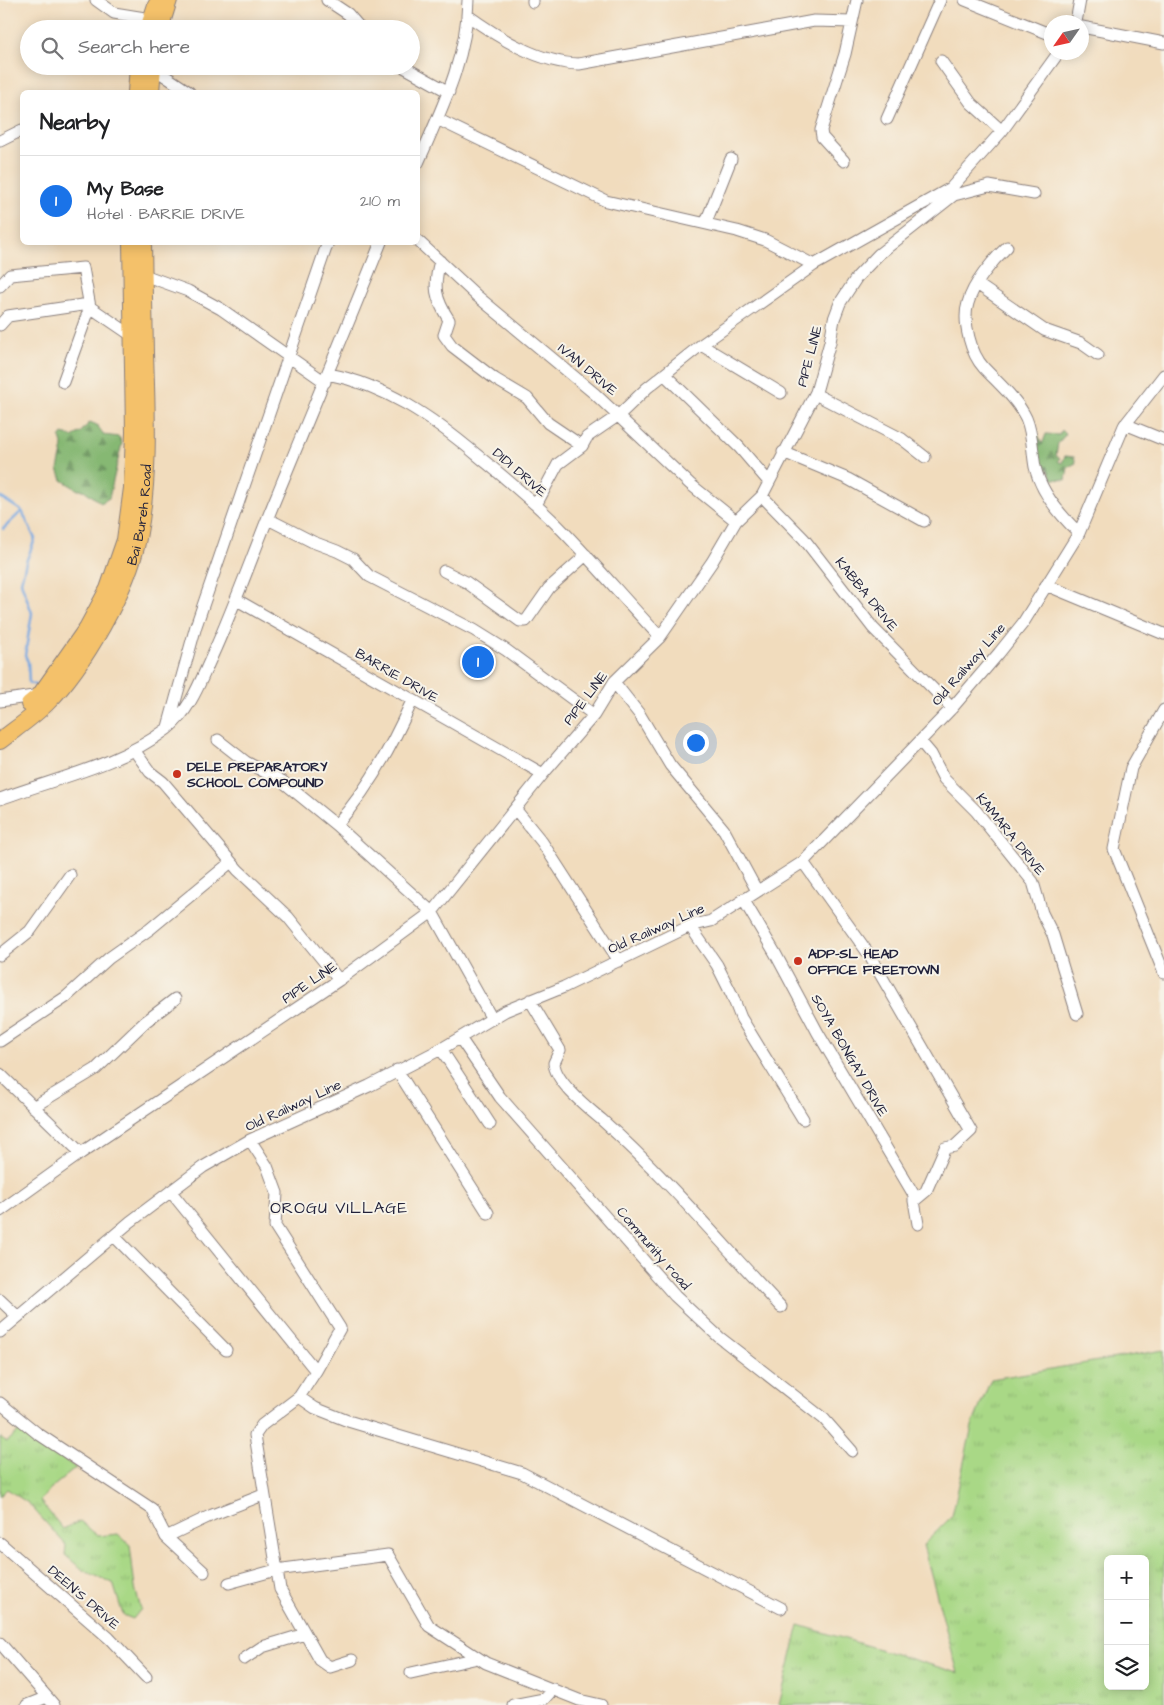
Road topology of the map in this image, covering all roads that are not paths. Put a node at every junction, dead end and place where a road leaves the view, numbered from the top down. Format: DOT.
graph roads {
  1 [pos="96,0"];
  2 [pos="158,0"];
  3 [pos="169,0"];
  4 [pos="327,0"];
  5 [pos="468,0"];
  6 [pos="857,0"];
  7 [pos="940,0"];
  8 [pos="965,0"];
  9 [pos="1080,0"];
  10 [pos="467,15"];
  11 [pos="1077,15"];
  12 [pos="137,20"];
  13 [pos="154,20"];
  14 [pos="156,20"];
  15 [pos="353,20"];
  16 [pos="852,22"];
  17 [pos="1089,28"];
  18 [pos="1044,32"];
  19 [pos="1164,43"];
  20 [pos="1054,60"];
  21 [pos="941,61"];
  22 [pos="144,75"];
  23 [pos="149,75"];
  24 [pos="161,75"];
  25 [pos="418,75"];
  26 [pos="137,90"];
  27 [pos="150,90"];
  28 [pos="186,90"];
  29 [pos="449,92"];
  30 [pos="437,119"];
  31 [pos="887,119"];
  32 [pos="20,131"];
  33 [pos="1002,131"];
  34 [pos="0,141"];
  35 [pos="420,158"];
  36 [pos="732,159"];
  37 [pos="844,161"];
  38 [pos="953,192"];
  39 [pos="1034,194"];
  40 [pos="706,222"];
  41 [pos="420,243"];
  42 [pos="131,245"];
  43 [pos="143,245"];
  44 [pos="327,245"];
  45 [pos="380,245"];
  46 [pos="1006,247"];
  47 [pos="440,262"];
  48 [pos="814,265"];
  49 [pos="5,274"];
  50 [pos="144,275"];
  51 [pos="977,284"];
  52 [pos="0,286"];
  53 [pos="90,307"];
  54 [pos="0,325"];
  55 [pos="134,337"];
  56 [pos="701,345"];
  57 [pos="289,355"];
  58 [pos="1098,355"];
  59 [pos="665,375"];
  60 [pos="1164,375"];
  61 [pos="327,378"];
  62 [pos="63,382"];
  63 [pos="781,393"];
  64 [pos="815,394"];
  65 [pos="619,415"];
  66 [pos="1126,424"];
  67 [pos="1164,440"];
  68 [pos="582,446"];
  69 [pos="784,452"];
  70 [pos="925,457"];
  71 [pos="769,482"];
  72 [pos="762,496"];
  73 [pos="536,505"];
  74 [pos="268,519"];
  75 [pos="924,521"];
  76 [pos="736,522"];
  77 [pos="1079,533"];
  78 [pos="586,555"];
  79 [pos="444,571"];
  80 [pos="1046,585"];
  81 [pos="237,600"];
  82 [pos="1164,634"];
  83 [pos="660,637"];
  84 [pos="614,682"];
  85 [pos="40,695"];
  86 [pos="0,701"];
  87 [pos="412,701"];
  88 [pos="952,708"];
  89 [pos="1164,710"];
  90 [pos="594,715"];
  91 [pos="0,727"];
  92 [pos="168,728"];
  93 [pos="218,740"];
  94 [pos="0,741"];
  95 [pos="920,741"];
  96 [pos="134,750"];
  97 [pos="543,774"];
  98 [pos="0,800"];
  99 [pos="516,810"];
  100 [pos="336,825"];
  101 [pos="231,862"];
  102 [pos="803,862"];
  103 [pos="70,875"];
  104 [pos="757,891"];
  105 [pos="743,899"];
  106 [pos="432,912"];
  107 [pos="690,926"];
  108 [pos="0,955"];
  109 [pos="619,961"];
  110 [pos="1164,973"];
  111 [pos="338,980"];
  112 [pos="175,999"];
  113 [pos="530,1000"];
  114 [pos="1077,1014"];
  115 [pos="492,1019"];
  116 [pos="460,1038"];
  117 [pos="0,1041"];
  118 [pos="441,1049"];
  119 [pos="397,1070"];
  120 [pos="0,1074"];
  121 [pos="33,1107"];
  122 [pos="803,1119"];
  123 [pos="490,1124"];
  124 [pos="250,1140"];
  125 [pos="81,1153"];
  126 [pos="171,1192"];
  127 [pos="914,1201"];
  128 [pos="0,1211"];
  129 [pos="488,1213"];
  130 [pos="918,1224"];
  131 [pos="114,1236"];
  132 [pos="0,1300"];
  133 [pos="781,1306"];
  134 [pos="18,1317"];
  135 [pos="0,1332"];
  136 [pos="226,1350"];
  137 [pos="316,1371"];
  138 [pos="299,1397"];
  139 [pos="0,1403"];
  140 [pos="852,1451"];
  141 [pos="263,1495"];
  142 [pos="166,1536"];
  143 [pos="0,1543"];
  144 [pos="276,1570"];
  145 [pos="204,1572"];
  146 [pos="229,1584"];
  147 [pos="782,1608"];
  148 [pos="305,1634"];
  149 [pos="0,1643"];
  150 [pos="478,1658"];
  151 [pos="244,1659"];
  152 [pos="352,1660"];
  153 [pos="411,1673"];
  154 [pos="146,1677"];
  155 [pos="553,1689"];
  156 [pos="50,1701"];
  157 [pos="27,1705"];
  158 [pos="513,1705"];
  159 [pos="601,1705"];
  1 -- 12 [label="street"];
  2 -- 13 [label="highway"];
  3 -- 14 [label="highway"];
  4 -- 15 [label="street"];
  5 -- 10 [label="street"];
  6 -- 16 [label="street"];
  7 -- 31 [label="street"];
  8 -- 18 [label="street"];
  9 -- 11 [label="street"];
  10 -- 16 [label="street"];
  10 -- 29 [label="street"];
  16 -- 37 [label="street"];
  17 -- 19 [label="street"];
  20 -- 33 [label="street, PIPE LINE"];
  21 -- 33 [label="street"];
  22 -- 26 [label="highway"];
  23 -- 27 [label="highway"];
  24 -- 28 [label="street"];
  25 -- 29 [label="street"];
  29 -- 30 [label="street"];
  30 -- 35 [label="street"];
  30 -- 40 [label="street"];
  32 -- 34 [label="street"];
  33 -- 38 [label="street, PIPE LINE"];
  36 -- 40 [label="street"];
  38 -- 39 [label="street"];
  38 -- 48 [label="street"];
  38 -- 64 [label="street, PIPE LINE"];
  40 -- 48 [label="street"];
  41 -- 47 [label="street, IVAN DRIVE"];
  42 -- 55 [label="highway, Bai Bureh Road"];
  43 -- 50 [label="highway, Bai Bureh Road"];
  44 -- 57 [label="street"];
  45 -- 61 [label="street"];
  46 -- 51 [label="street"];
  47 -- 65 [label="street, IVAN DRIVE"];
  47 -- 68 [label="street"];
  48 -- 56 [label="street"];
  49 -- 52 [label="street"];
  49 -- 53 [label="street"];
  50 -- 57 [label="street"];
  50 -- 94 [label="highway, Bai Bureh Road"];
  51 -- 58 [label="street"];
  51 -- 77 [label="street"];
  53 -- 54 [label="street"];
  53 -- 55 [label="street"];
  53 -- 62 [label="street"];
  55 -- 85 [label="highway, Bai Bureh Road"];
  56 -- 59 [label="street"];
  56 -- 63 [label="street"];
  57 -- 61 [label="street"];
  57 -- 92 [label="street"];
  59 -- 65 [label="street"];
  59 -- 71 [label="street"];
  60 -- 66 [label="street, Old Railway Line"];
  61 -- 73 [label="street, DIDI DRIVE"];
  61 -- 74 [label="street"];
  64 -- 69 [label="street, PIPE LINE"];
  64 -- 70 [label="street"];
  65 -- 68 [label="street"];
  65 -- 76 [label="street, IVAN DRIVE"];
  66 -- 67 [label="street"];
  66 -- 77 [label="street, Old Railway Line"];
  68 -- 73 [label="street"];
  69 -- 71 [label="street, PIPE LINE"];
  69 -- 75 [label="street"];
  71 -- 72 [label="street, PIPE LINE"];
  72 -- 76 [label="street, PIPE LINE"];
  72 -- 88 [label="street, KABBA DRIVE"];
  73 -- 78 [label="street, DIDI DRIVE"];
  74 -- 81 [label="street"];
  74 -- 90 [label="street"];
  76 -- 83 [label="street, PIPE LINE"];
  77 -- 80 [label="street, Old Railway Line"];
  78 -- 79 [label="street"];
  78 -- 83 [label="street, DIDI DRIVE"];
  80 -- 82 [label="street"];
  80 -- 88 [label="street, Old Railway Line"];
  81 -- 87 [label="street, BARRIE DRIVE"];
  81 -- 92 [label="street"];
  83 -- 84 [label="street, PIPE LINE"];
  84 -- 90 [label="street, PIPE LINE"];
  84 -- 104 [label="street"];
  85 -- 86 [label="street"];
  85 -- 91 [label="highway, Bai Bureh Road"];
  87 -- 97 [label="street, BARRIE DRIVE"];
  87 -- 100 [label="street"];
  88 -- 95 [label="street, Old Railway Line"];
  89 -- 110 [label="street"];
  90 -- 97 [label="street, PIPE LINE"];
  92 -- 96 [label="street"];
  93 -- 100 [label="street"];
  95 -- 102 [label="street, Old Railway Line"];
  95 -- 114 [label="street, KAMARA DRIVE"];
  96 -- 98 [label="street"];
  96 -- 101 [label="street"];
  97 -- 99 [label="street, PIPE LINE"];
  99 -- 106 [label="street, PIPE LINE"];
  99 -- 109 [label="street"];
  100 -- 106 [label="street"];
  101 -- 111 [label="street"];
  101 -- 117 [label="street"];
  102 -- 104 [label="street, Old Railway Line"];
  102 -- 127 [label="street"];
  103 -- 108 [label="street"];
  104 -- 105 [label="street, Old Railway Line"];
  105 -- 107 [label="street, Old Railway Line"];
  105 -- 127 [label="street, SOYA BONGAY DRIVE"];
  106 -- 111 [label="street, PIPE LINE"];
  106 -- 115 [label="street"];
  107 -- 109 [label="street, Old Railway Line"];
  107 -- 122 [label="street"];
  109 -- 113 [label="street, Old Railway Line"];
  111 -- 125 [label="street, PIPE LINE"];
  112 -- 121 [label="street"];
  113 -- 115 [label="street, Old Railway Line"];
  113 -- 133 [label="street"];
  115 -- 116 [label="street, Old Railway Line"];
  116 -- 118 [label="street, Old Railway Line"];
  116 -- 140 [label="street, Community road"];
  118 -- 119 [label="street, Old Railway Line"];
  118 -- 123 [label="street"];
  119 -- 124 [label="street, Old Railway Line"];
  119 -- 129 [label="street"];
  120 -- 121 [label="street"];
  121 -- 125 [label="street"];
  124 -- 126 [label="street, Old Railway Line"];
  124 -- 137 [label="street"];
  125 -- 128 [label="street, PIPE LINE"];
  126 -- 131 [label="street, Old Railway Line"];
  126 -- 137 [label="street"];
  127 -- 130 [label="street, SOYA BONGAY DRIVE"];
  131 -- 134 [label="street, Old Railway Line"];
  131 -- 136 [label="street"];
  132 -- 134 [label="street"];
  134 -- 135 [label="street, Old Railway Line"];
  137 -- 138 [label="street"];
  138 -- 141 [label="street"];
  138 -- 147 [label="street"];
  139 -- 142 [label="street"];
  141 -- 142 [label="street"];
  141 -- 144 [label="street"];
  142 -- 145 [label="street"];
  143 -- 154 [label="street, DEEN'S DRIVE"];
  144 -- 146 [label="street"];
  144 -- 148 [label="street"];
  144 -- 150 [label="street"];
  148 -- 151 [label="street"];
  148 -- 152 [label="street"];
  149 -- 156 [label="street"];
  150 -- 153 [label="street"];
  150 -- 155 [label="street"];
  155 -- 158 [label="street"];
  155 -- 159 [label="street"];
  156 -- 157 [label="street"];
}
